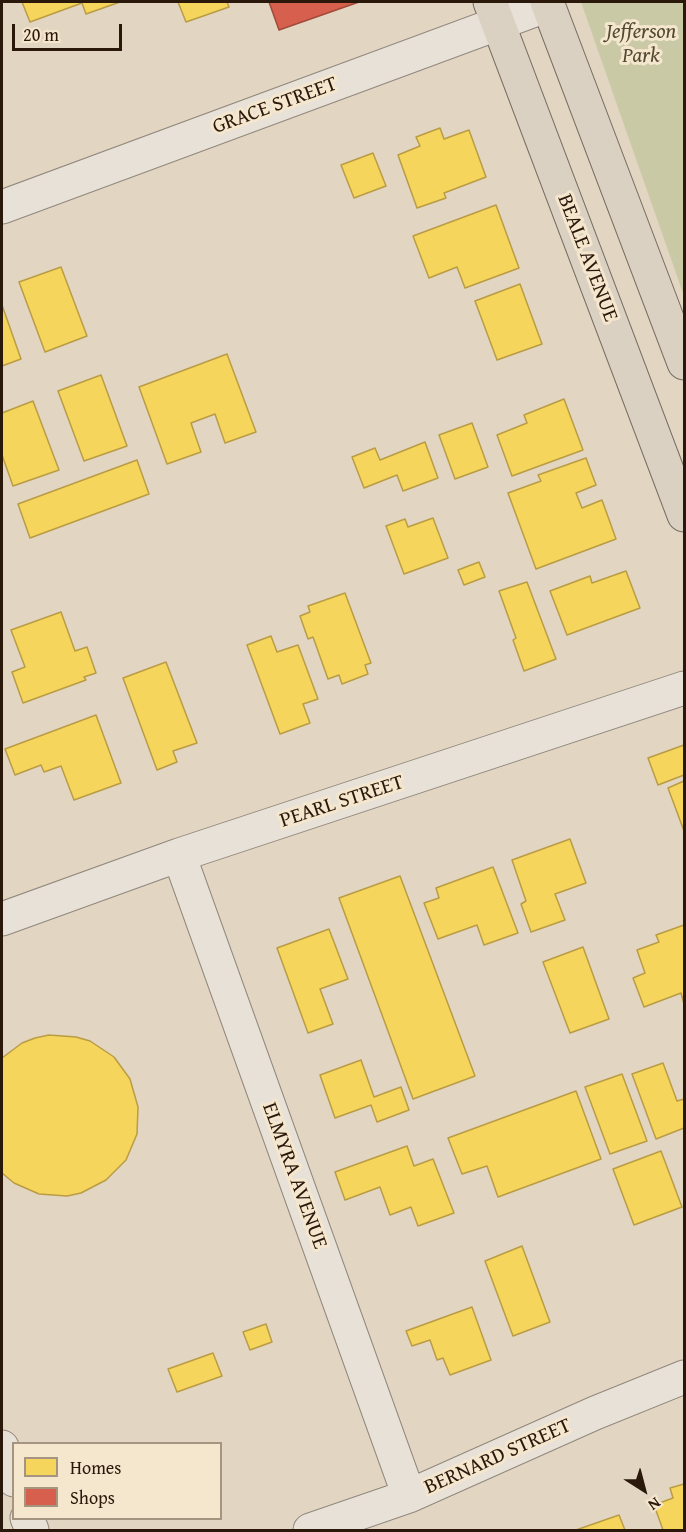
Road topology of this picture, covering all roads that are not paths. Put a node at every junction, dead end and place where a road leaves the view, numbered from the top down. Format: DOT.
graph roads {
  1 [pos="547,3"];
  2 [pos="494,12"];
  3 [pos="2,207"];
  4 [pos="684,363"];
  5 [pos="684,515"];
  6 [pos="684,688"];
  7 [pos="179,855"];
  8 [pos="3,913"];
  9 [pos="684,1377"];
  10 [pos="2,1447"];
  11 [pos="12,1474"];
  12 [pos="409,1496"];
  13 [pos="310,1530"];
  1 -- 2 [label="street, GRACE STREET"];
  1 -- 4 [label="main road"];
  2 -- 3 [label="street, GRACE STREET"];
  2 -- 5 [label="main road, BEALE AVENUE"];
  6 -- 7 [label="street, PEARL STREET"];
  7 -- 8 [label="street, PEARL STREET"];
  7 -- 12 [label="street, ELMYRA AVENUE"];
  9 -- 12 [label="street, BERNARD STREET"];
  10 -- 11 [label="street"];
  12 -- 13 [label="street, BERNARD STREET"];
}
